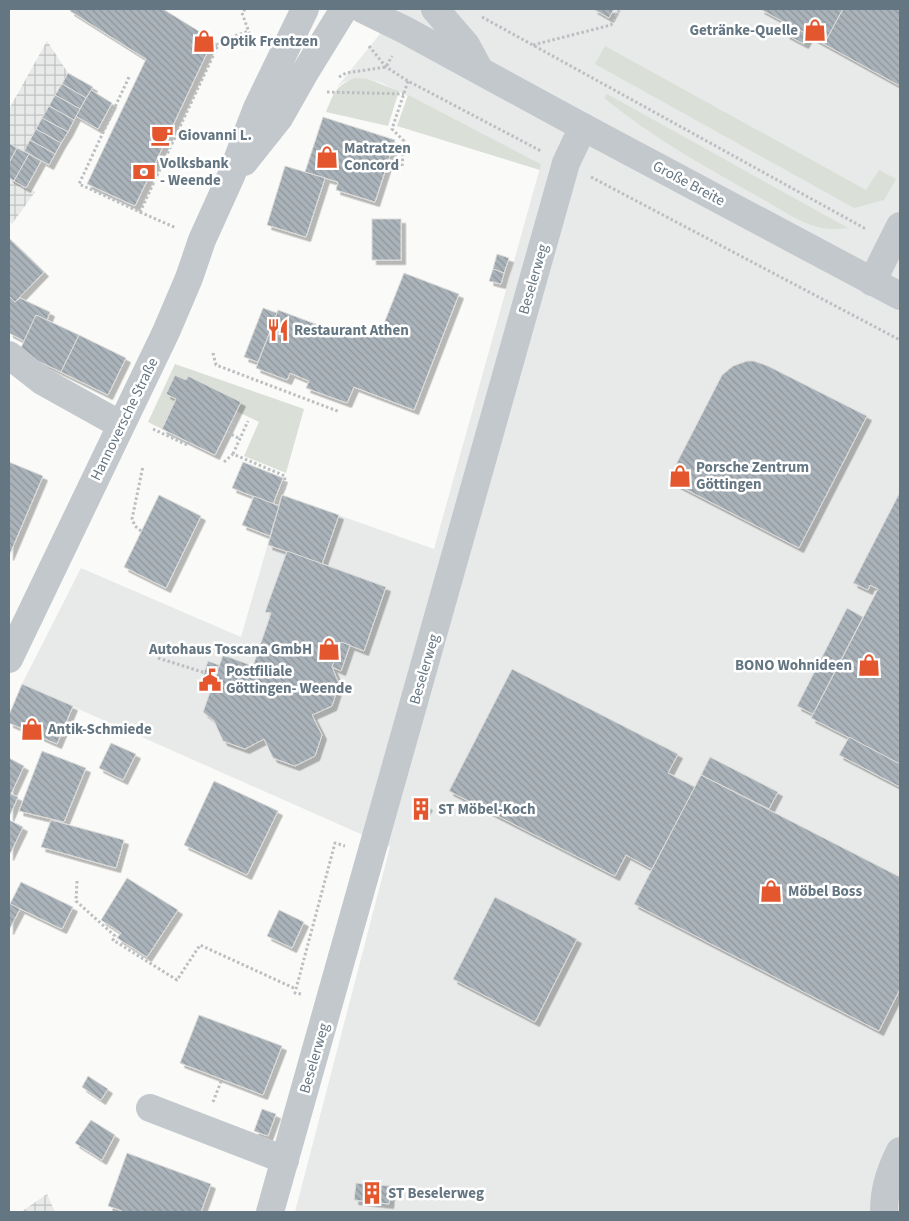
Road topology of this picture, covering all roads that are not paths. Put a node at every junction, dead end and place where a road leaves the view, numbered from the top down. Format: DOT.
graph roads {
  1 [pos="305,9"];
  2 [pos="435,9"];
  3 [pos="345,10"];
  4 [pos="478,69"];
  5 [pos="583,127"];
  6 [pos="231,176"];
  7 [pos="896,234"];
  8 [pos="872,282"];
  9 [pos="900,296"];
  10 [pos="9,355"];
  11 [pos="121,425"];
  12 [pos="9,659"];
  13 [pos="150,1108"];
  14 [pos="900,1151"];
  15 [pos="285,1160"];
  16 [pos="270,1212"];
  17 [pos="884,1212"];
  1 -- 6 [label="street, Hannoversche Straße"];
  2 -- 4 [label="street"];
  3 -- 4 [label="street, Große Breite"];
  3 -- 6 [label="street, Hannoversche Straße"];
  4 -- 5 [label="street, Große Breite"];
  5 -- 8 [label="street, Große Breite"];
  5 -- 15 [label="street, Beselerweg"];
  6 -- 11 [label="street, Hannoversche Straße"];
  7 -- 8 [label="street"];
  8 -- 9 [label="street, Große Breite"];
  10 -- 11 [label="street"];
  11 -- 12 [label="street, Hannoversche Straße"];
  13 -- 15 [label="street"];
  14 -- 17 [label="street"];
  15 -- 16 [label="street, Beselerweg"];
}
